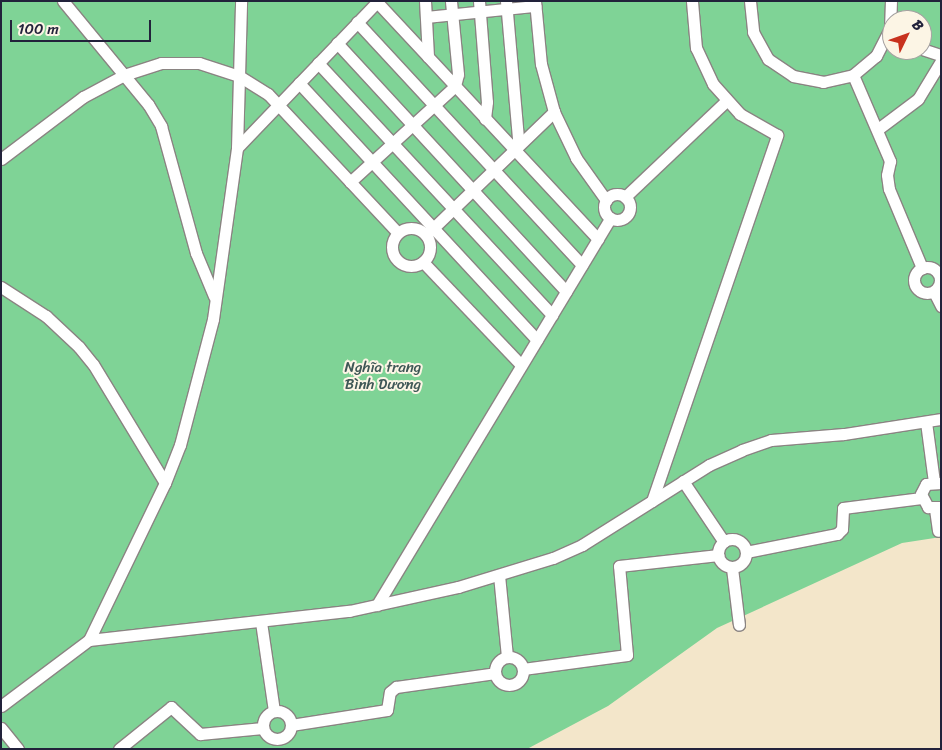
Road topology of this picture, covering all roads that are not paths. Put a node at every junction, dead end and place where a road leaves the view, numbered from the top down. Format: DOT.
graph roads {
  1 [pos="62,1"];
  2 [pos="241,1"];
  3 [pos="425,1"];
  4 [pos="451,1"];
  5 [pos="692,1"];
  6 [pos="750,1"];
  7 [pos="377,2"];
  8 [pos="535,4"];
  9 [pos="506,6"];
  10 [pos="479,7"];
  11 [pos="453,14"];
  12 [pos="426,17"];
  13 [pos="357,22"];
  14 [pos="337,43"];
  15 [pos="882,49"];
  16 [pos="428,57"];
  17 [pos="941,61"];
  18 [pos="318,63"];
  19 [pos="124,75"];
  20 [pos="852,75"];
  21 [pos="239,76"];
  22 [pos="299,83"];
  23 [pos="455,86"];
  24 [pos="726,101"];
  25 [pos="278,105"];
  26 [pos="434,105"];
  27 [pos="554,112"];
  28 [pos="485,119"];
  29 [pos="412,125"];
  30 [pos="878,129"];
  31 [pos="392,143"];
  32 [pos="237,148"];
  33 [pos="516,151"];
  34 [pos="1,159"];
  35 [pos="372,162"];
  36 [pos="495,171"];
  37 [pos="350,182"];
  38 [pos="473,191"];
  39 [pos="624,197"];
  40 [pos="606,200"];
  41 [pos="453,209"];
  42 [pos="610,218"];
  43 [pos="429,231"];
  44 [pos="398,234"];
  45 [pos="598,239"];
  46 [pos="423,262"];
  47 [pos="582,265"];
  48 [pos="922,268"];
  49 [pos="939,273"];
  50 [pos="1,287"];
  51 [pos="566,291"];
  52 [pos="934,292"];
  53 [pos="214,298"];
  54 [pos="941,306"];
  55 [pos="552,315"];
  56 [pos="537,340"];
  57 [pos="522,365"];
  58 [pos="941,419"];
  59 [pos="926,422"];
  60 [pos="683,482"];
  61 [pos="937,483"];
  62 [pos="165,484"];
  63 [pos="921,498"];
  64 [pos="652,501"];
  65 [pos="938,508"];
  66 [pos="938,531"];
  67 [pos="724,542"];
  68 [pos="746,552"];
  69 [pos="718,555"];
  70 [pos="732,568"];
  71 [pos="500,575"];
  72 [pos="377,605"];
  73 [pos="262,622"];
  74 [pos="739,625"];
  75 [pos="89,640"];
  76 [pos="507,657"];
  77 [pos="523,669"];
  78 [pos="495,673"];
  79 [pos="1,706"];
  80 [pos="274,711"];
  81 [pos="291,725"];
  82 [pos="1,728"];
  83 [pos="262,728"];
  84 [pos="278,744"];
  85 [pos="18,749"];
  86 [pos="119,749"];
  1 -- 19 [label="lane"];
  2 -- 21 [label="lane"];
  3 -- 12 [label="lane"];
  4 -- 11 [label="lane"];
  5 -- 24 [label="lane"];
  6 -- 20 [label="lane"];
  7 -- 13 [label="lane"];
  7 -- 16 [label="lane"];
  8 -- 9 [label="lane"];
  8 -- 27 [label="lane"];
  9 -- 10 [label="lane"];
  9 -- 33 [label="lane"];
  10 -- 11 [label="lane"];
  10 -- 28 [label="lane"];
  11 -- 12 [label="lane"];
  11 -- 23 [label="lane"];
  12 -- 16 [label="lane"];
  13 -- 14 [label="lane"];
  13 -- 26 [label="lane"];
  14 -- 18 [label="lane"];
  14 -- 29 [label="lane"];
  15 -- 20 [label="lane"];
  16 -- 23 [label="lane"];
  17 -- 30 [label="lane"];
  18 -- 22 [label="lane"];
  18 -- 31 [label="lane"];
  19 -- 21 [label="lane"];
  19 -- 34 [label="lane"];
  19 -- 53 [label="lane"];
  20 -- 30 [label="lane"];
  21 -- 25 [label="lane"];
  21 -- 32 [label="lane"];
  22 -- 25 [label="lane"];
  22 -- 35 [label="lane"];
  23 -- 26 [label="lane"];
  23 -- 28 [label="lane"];
  24 -- 39 [label="lane"];
  24 -- 64 [label="lane"];
  25 -- 32 [label="lane"];
  25 -- 37 [label="lane"];
  26 -- 29 [label="lane"];
  26 -- 36 [label="lane"];
  27 -- 33 [label="lane"];
  27 -- 40 [label="lane"];
  28 -- 33 [label="lane"];
  29 -- 31 [label="lane"];
  29 -- 38 [label="lane"];
  30 -- 48 [label="lane"];
  31 -- 35 [label="lane"];
  31 -- 41 [label="lane"];
  32 -- 53 [label="lane"];
  33 -- 36 [label="lane"];
  33 -- 45 [label="lane"];
  35 -- 37 [label="lane"];
  35 -- 43 [label="lane"];
  36 -- 38 [label="lane"];
  36 -- 47 [label="lane"];
  37 -- 44 [label="lane"];
  38 -- 41 [label="lane"];
  38 -- 51 [label="lane"];
  39 -- 40 [label="lane"];
  39 -- 42 [label="lane"];
  40 -- 42 [label="lane"];
  41 -- 43 [label="lane"];
  41 -- 55 [label="lane"];
  42 -- 45 [label="lane"];
  43 -- 44 [label="lane"];
  43 -- 46 [label="lane"];
  43 -- 56 [label="lane"];
  44 -- 46 [label="lane"];
  45 -- 47 [label="lane"];
  46 -- 57 [label="lane"];
  47 -- 51 [label="lane"];
  48 -- 49 [label="lane"];
  48 -- 52 [label="lane"];
  49 -- 52 [label="lane"];
  50 -- 62 [label="lane"];
  51 -- 55 [label="lane"];
  52 -- 54 [label="lane"];
  53 -- 62 [label="lane"];
  55 -- 56 [label="lane"];
  56 -- 57 [label="lane"];
  57 -- 72 [label="lane"];
  58 -- 59 [label="lane"];
  59 -- 60 [label="lane"];
  59 -- 61 [label="lane"];
  60 -- 64 [label="lane"];
  60 -- 67 [label="lane"];
  61 -- 63 [label="lane"];
  62 -- 75 [label="lane"];
  63 -- 65 [label="lane"];
  63 -- 68 [label="lane"];
  64 -- 71 [label="lane"];
  65 -- 66 [label="lane"];
  67 -- 68 [label="lane"];
  67 -- 69 [label="lane"];
  68 -- 70 [label="lane"];
  69 -- 70 [label="lane"];
  69 -- 77 [label="lane"];
  70 -- 74 [label="lane"];
  71 -- 72 [label="lane"];
  71 -- 76 [label="lane"];
  72 -- 73 [label="lane"];
  73 -- 75 [label="lane"];
  73 -- 80 [label="lane"];
  75 -- 79 [label="lane"];
  76 -- 77 [label="lane"];
  76 -- 78 [label="lane"];
  77 -- 78 [label="lane"];
  78 -- 81 [label="lane"];
  80 -- 81 [label="lane"];
  80 -- 83 [label="lane"];
  81 -- 84 [label="lane"];
  82 -- 85 [label="lane"];
  83 -- 84 [label="lane"];
  83 -- 86 [label="lane"];
}
